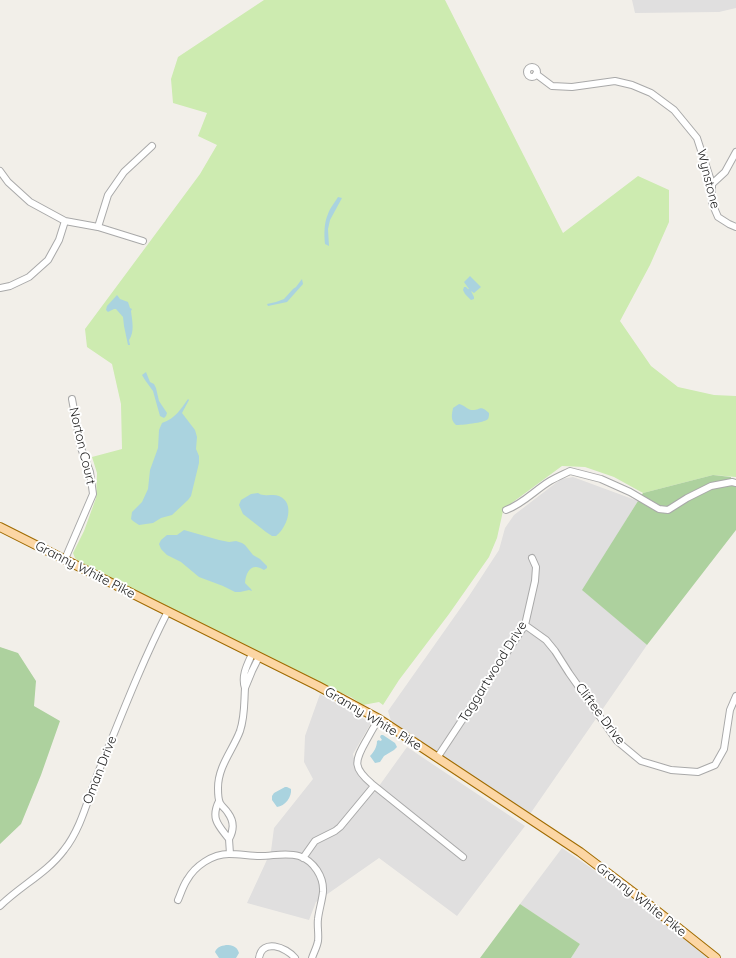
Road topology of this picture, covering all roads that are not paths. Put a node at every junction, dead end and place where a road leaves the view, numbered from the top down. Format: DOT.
graph roads {
  1 [pos="536,74"];
  2 [pos="152,146"];
  3 [pos="736,152"];
  4 [pos="0,171"];
  5 [pos="712,184"];
  6 [pos="65,221"];
  7 [pos="98,227"];
  8 [pos="736,227"];
  9 [pos="143,241"];
  10 [pos="0,288"];
  11 [pos="72,399"];
  12 [pos="736,483"];
  13 [pos="506,510"];
  14 [pos="0,527"];
  15 [pos="532,558"];
  16 [pos="65,559"];
  17 [pos="168,611"];
  18 [pos="526,625"];
  19 [pos="255,656"];
  20 [pos="736,696"];
  21 [pos="379,719"];
  22 [pos="438,758"];
  23 [pos="374,786"];
  24 [pos="219,801"];
  25 [pos="229,839"];
  26 [pos="230,854"];
  27 [pos="463,857"];
  28 [pos="303,858"];
  29 [pos="178,900"];
  30 [pos="0,906"];
  31 [pos="711,956"];
  32 [pos="259,958"];
  33 [pos="295,958"];
  34 [pos="312,958"];
  1 -- 5 [label="street, Wynstone"];
  2 -- 7 [label="street"];
  3 -- 5 [label="street"];
  4 -- 6 [label="street"];
  5 -- 8 [label="street, Wynstone"];
  6 -- 7 [label="street"];
  6 -- 10 [label="street"];
  7 -- 9 [label="street"];
  11 -- 16 [label="street, Norton Court"];
  12 -- 13 [label="street"];
  14 -- 16 [label="main road, Granny White Pike"];
  15 -- 18 [label="street, Taggartwood Drive"];
  16 -- 17 [label="main road, Granny White Pike"];
  17 -- 19 [label="main road, Granny White Pike"];
  17 -- 30 [label="street, Oman Drive"];
  18 -- 20 [label="street, Cliftee Drive"];
  18 -- 22 [label="street, Taggartwood Drive"];
  19 -- 21 [label="main road, Granny White Pike"];
  19 -- 24 [label="street"];
  21 -- 22 [label="main road, Granny White Pike"];
  21 -- 23 [label="street"];
  22 -- 31 [label="main road, Granny White Pike"];
  23 -- 27 [label="street"];
  23 -- 28 [label="street"];
  24 -- 25 [label="street"];
  24 -- 25 [label="street"];
  25 -- 26 [label="street"];
  26 -- 28 [label="street"];
  26 -- 29 [label="street"];
  28 -- 34 [label="street"];
  32 -- 33 [label="street"];
}
